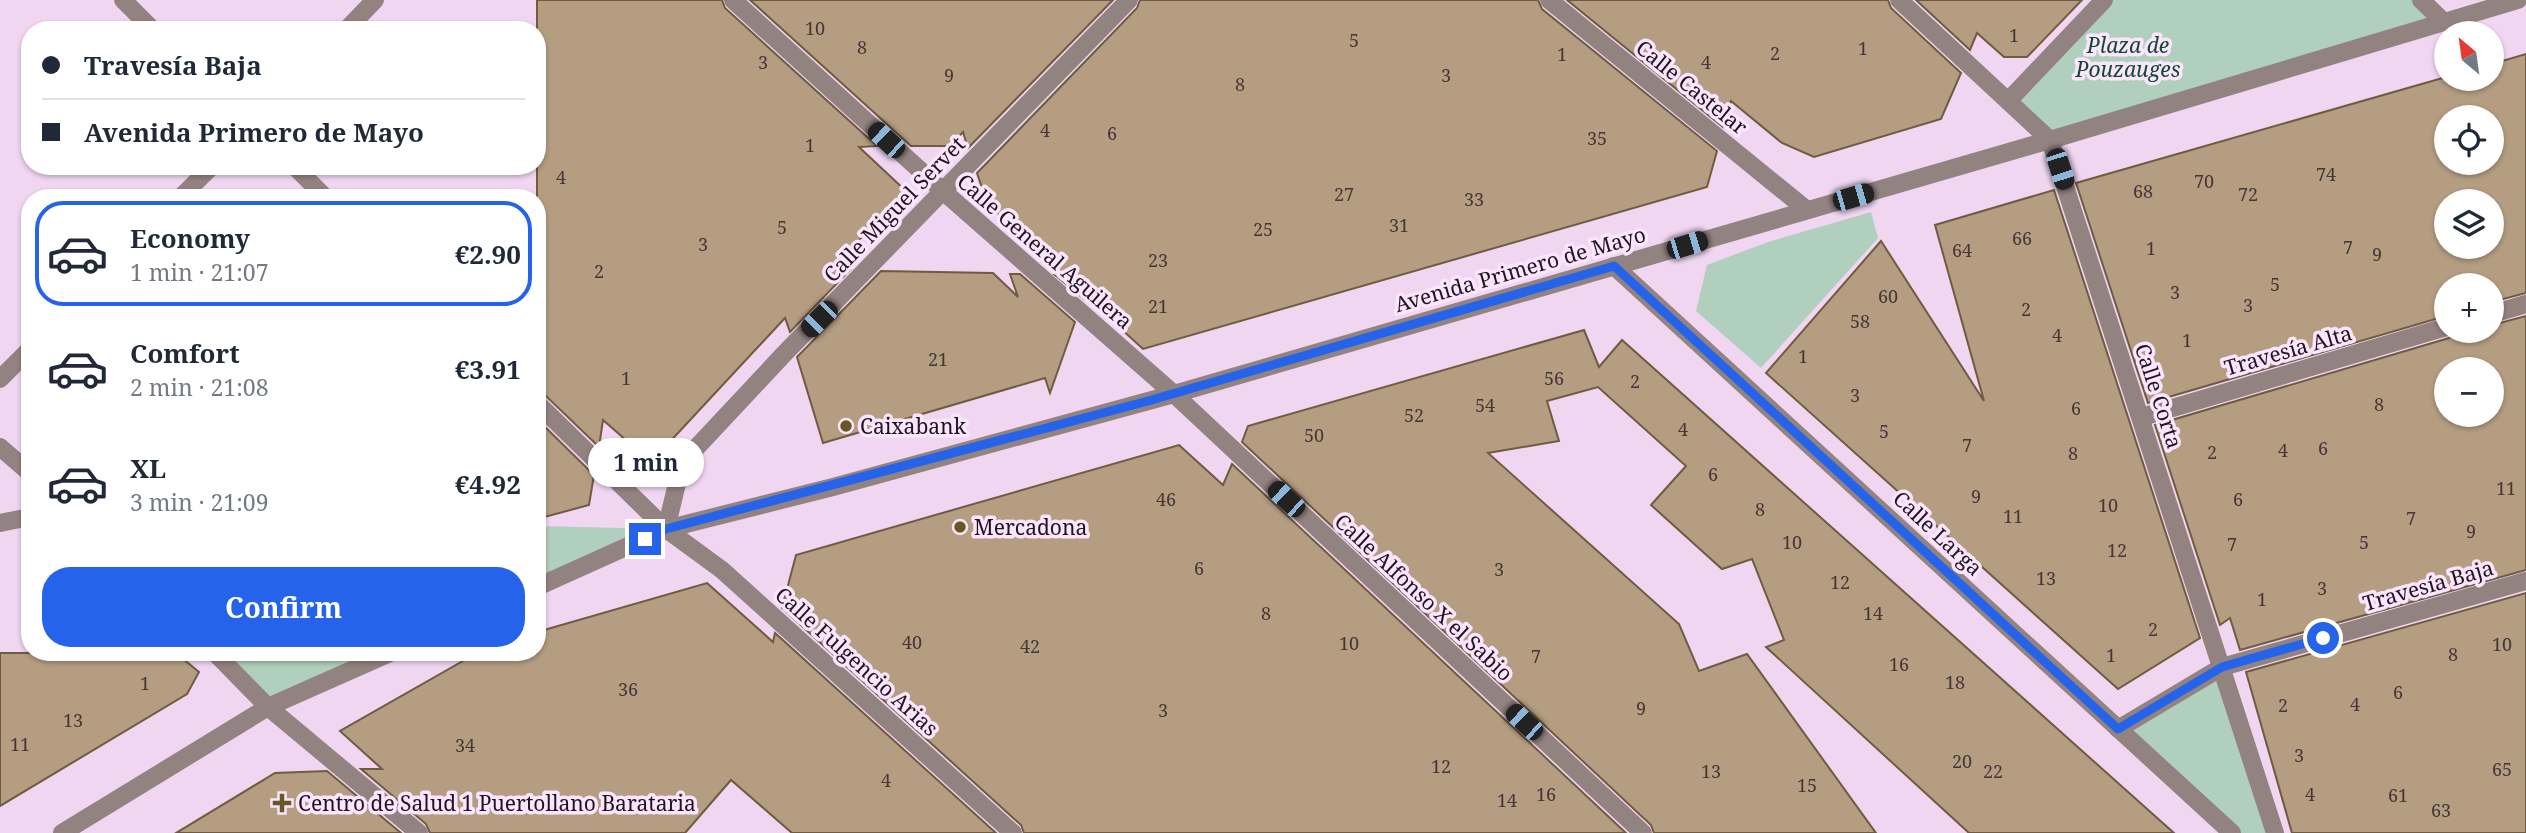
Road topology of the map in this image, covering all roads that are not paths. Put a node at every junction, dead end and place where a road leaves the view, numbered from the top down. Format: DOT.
graph roads {
  1 [pos="123,0"];
  2 [pos="375,0"];
  3 [pos="733,0"];
  4 [pos="1129,0"];
  5 [pos="1549,0"];
  6 [pos="1899,0"];
  7 [pos="2104,0"];
  8 [pos="2421,0"];
  9 [pos="2518,0"];
  10 [pos="144,21"];
  11 [pos="355,21"];
  12 [pos="2443,21"];
  13 [pos="2447,21"];
  14 [pos="2434,25"];
  15 [pos="2008,101"];
  16 [pos="2050,140"];
  17 [pos="203,175"];
  18 [pos="303,175"];
  19 [pos="189,189"];
  20 [pos="317,189"];
  21 [pos="944,192"];
  22 [pos="1807,210"];
  23 [pos="1614,266"];
  24 [pos="2526,304"];
  25 [pos="2504,310"];
  26 [pos="2434,331"];
  27 [pos="21,358"];
  28 [pos="0,379"];
  29 [pos="1174,394"];
  30 [pos="546,412"];
  31 [pos="2142,417"];
  32 [pos="0,447"];
  33 [pos="21,465"];
  34 [pos="21,519"];
  35 [pos="0,523"];
  36 [pos="666,529"];
  37 [pos="2526,581"];
  38 [pos="546,583"];
  39 [pos="223,661"];
  40 [pos="372,661"];
  41 [pos="2222,667"];
  42 [pos="268,707"];
  43 [pos="2118,729"];
  44 [pos="62,833"];
  45 [pos="419,833"];
  46 [pos="1013,833"];
  47 [pos="1643,833"];
  48 [pos="2232,833"];
  49 [pos="2275,833"];
  1 -- 10 [label="street"];
  2 -- 11 [label="street"];
  3 -- 21 [label="street, Calle General Aguilera"];
  4 -- 21 [label="street, Calle Miguel Servet"];
  5 -- 22 [label="street, Calle Castelar"];
  6 -- 15 [label="street"];
  7 -- 15 [label="street"];
  8 -- 12 [label="street"];
  9 -- 13 [label="street, Avenida Primero de Mayo"];
  14 -- 16 [label="street, Avenida Primero de Mayo"];
  15 -- 16 [label="street"];
  16 -- 22 [label="street, Avenida Primero de Mayo"];
  16 -- 31 [label="street, Calle Corta"];
  17 -- 19 [label="street"];
  18 -- 20 [label="street"];
  21 -- 29 [label="street, Calle General Aguilera"];
  21 -- 36 [label="street, Calle Miguel Servet"];
  22 -- 23 [label="street, Avenida Primero de Mayo"];
  23 -- 29 [label="street, Avenida Primero de Mayo"];
  23 -- 43 [label="street, Calle Larga"];
  24 -- 25 [label="street"];
  26 -- 31 [label="street, Travesía Alta"];
  27 -- 28 [label="street"];
  29 -- 36 [label="street, Avenida Primero de Mayo"];
  29 -- 47 [label="street, Calle Alfonso X el Sabio"];
  30 -- 36 [label="street, Calle Fulgencio Arias"];
  31 -- 41 [label="street, Calle Corta"];
  32 -- 33 [label="street"];
  34 -- 35 [label="street"];
  36 -- 38 [label="street, Avenida Primero de Mayo"];
  36 -- 46 [label="street, Calle Fulgencio Arias"];
  37 -- 41 [label="street, Travesía Baja"];
  39 -- 42 [label="street"];
  40 -- 42 [label="street"];
  41 -- 43 [label="street, Travesía Baja"];
  41 -- 49 [label="street, Calle Corta"];
  42 -- 44 [label="street"];
  42 -- 45 [label="street"];
  43 -- 48 [label="street, Calle Larga"];
}
